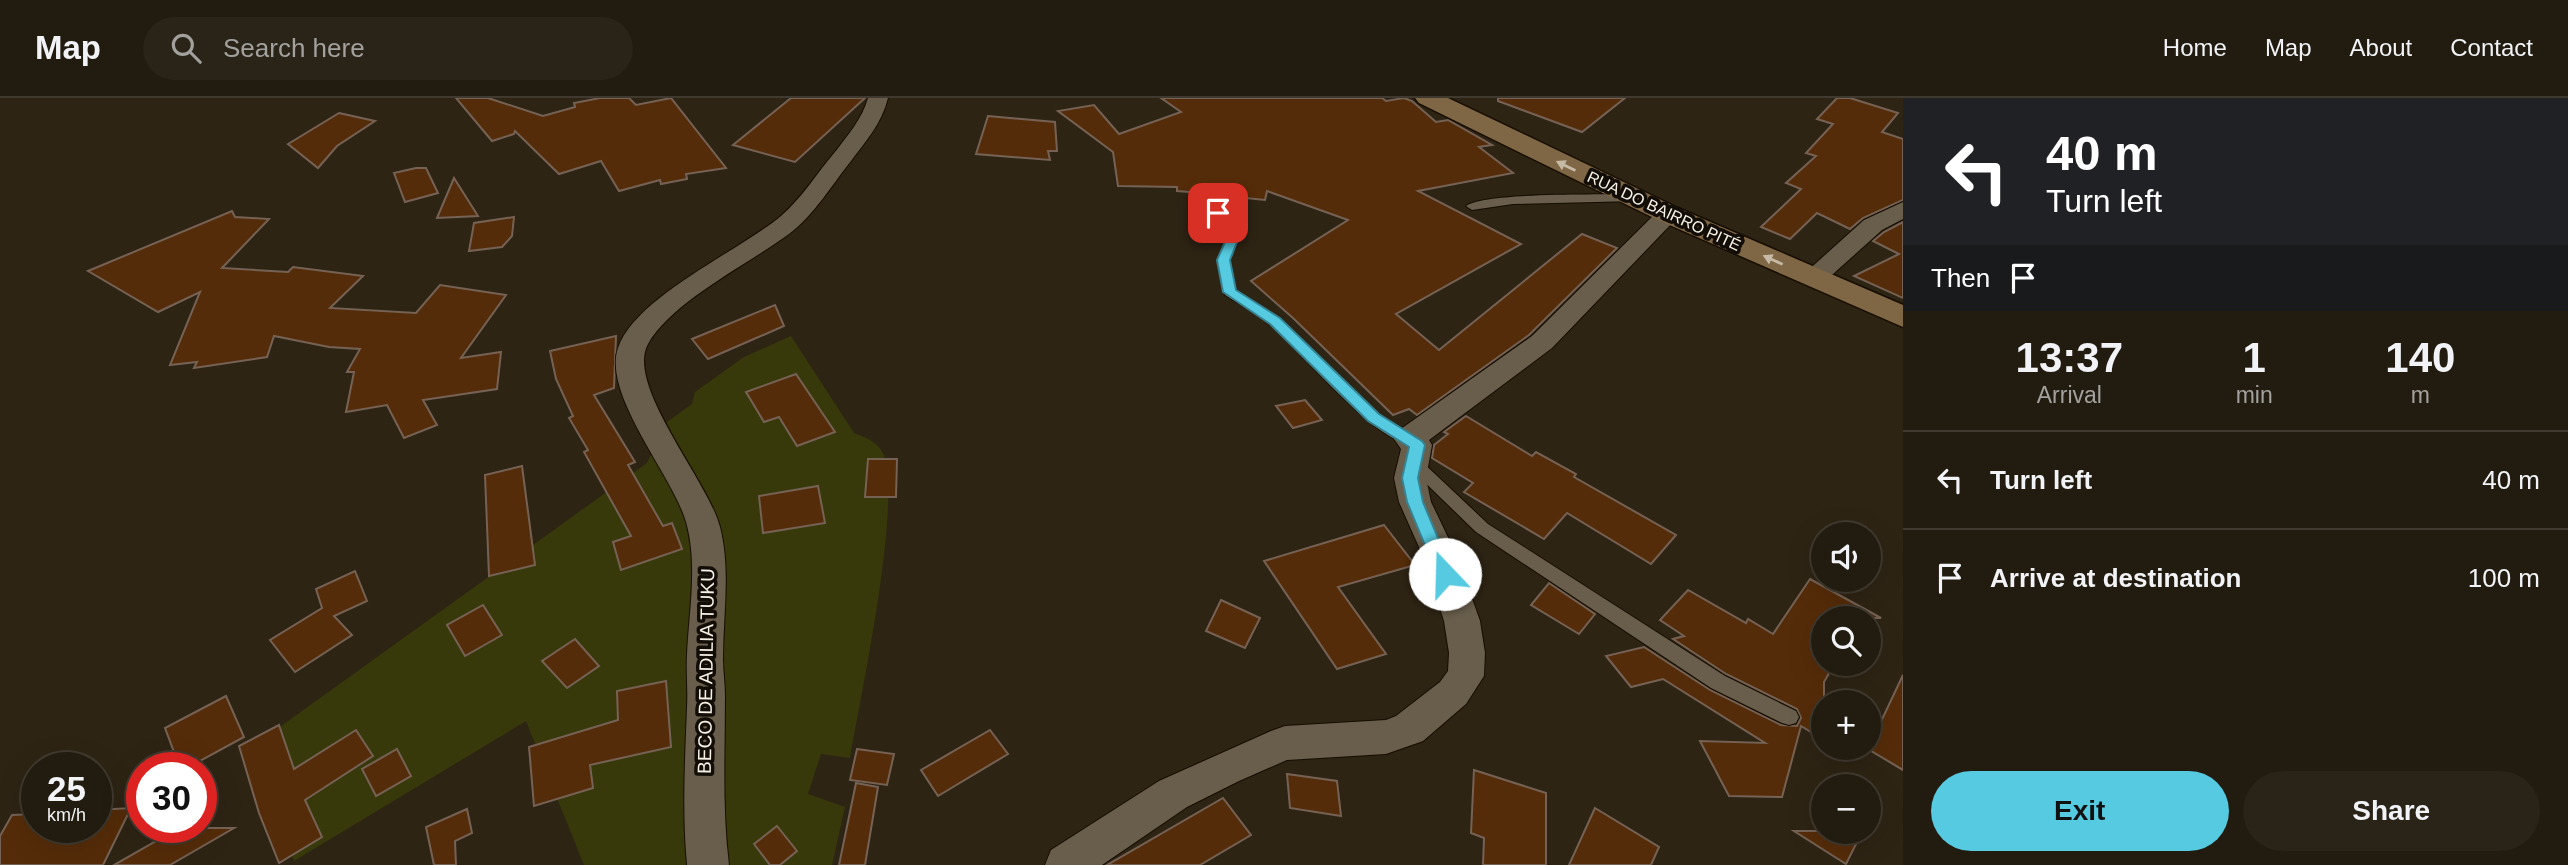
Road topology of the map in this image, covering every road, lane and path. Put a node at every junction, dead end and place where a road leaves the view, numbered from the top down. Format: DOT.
graph roads {
  1 [pos="878,98"];
  2 [pos="1428,98"];
  3 [pos="1195,196"];
  4 [pos="1632,198"];
  5 [pos="1472,206"];
  6 [pos="1903,209"];
  7 [pos="1668,214"];
  8 [pos="1814,278"];
  9 [pos="1903,317"];
  10 [pos="1411,450"];
  11 [pos="1789,718"];
  12 [pos="708,865"];
  13 [pos="1066,865"];
  1 -- 12 [label="street, BECO DE ADILIA TUKU"];
  4 -- 2 [label="main road, RUA DO BAIRRO PITÉ, one-way"];
  3 -- 10 [label="lane"];
  4 -- 5 [label="lane"];
  4 -- 7 [label="main road, RUA DO BAIRRO PITÉ"];
  6 -- 8 [label="street"];
  8 -- 7 [label="main road, RUA DO BAIRRO PITÉ, one-way"];
  7 -- 10 [label="street"];
  8 -- 9 [label="main road, RUA DO BAIRRO PITÉ"];
  10 -- 11 [label="lane"];
  10 -- 13 [label="street"];
}
